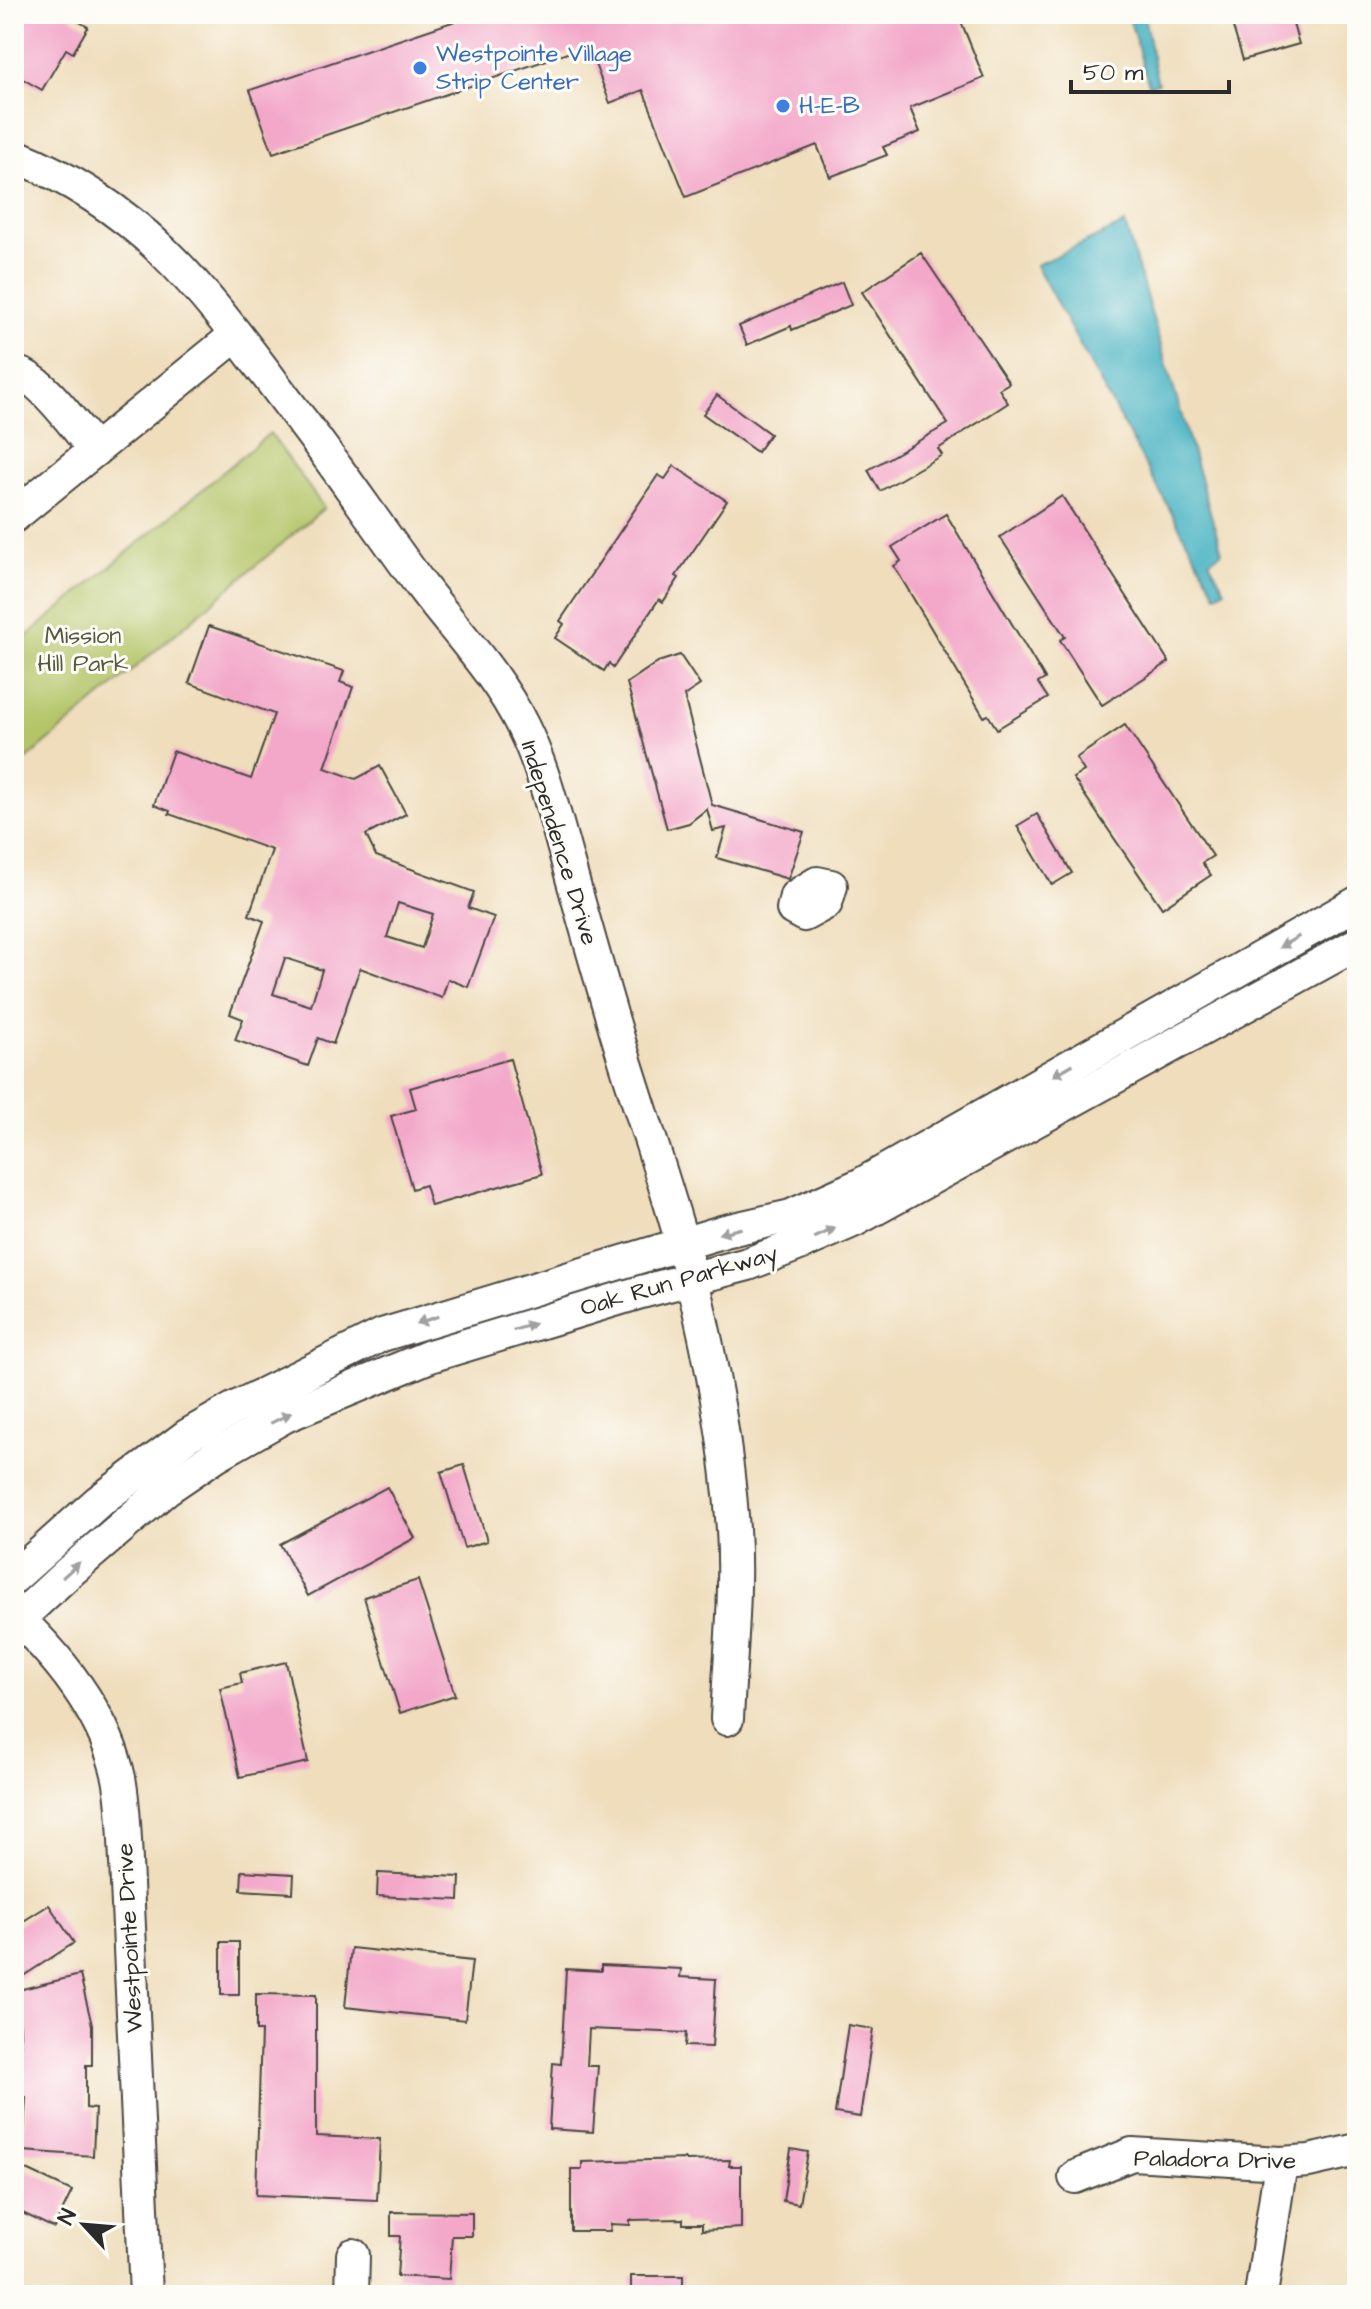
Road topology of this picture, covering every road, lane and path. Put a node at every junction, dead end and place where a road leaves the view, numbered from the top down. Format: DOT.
graph roads {
  1 [pos="14,155"];
  2 [pos="236,335"];
  3 [pos="14,373"];
  4 [pos="95,450"];
  5 [pos="14,516"];
  6 [pos="1357,903"];
  7 [pos="1357,944"];
  8 [pos="681,1245"];
  9 [pos="692,1279"];
  10 [pos="14,1577"];
  11 [pos="15,1619"];
  12 [pos="727,1719"];
  13 [pos="1357,2150"];
  14 [pos="1281,2163"];
  15 [pos="1075,2177"];
  16 [pos="353,2255"];
  17 [pos="146,2295"];
  18 [pos="352,2295"];
  19 [pos="1261,2295"];
  1 -- 2 [label="street, Independence Drive"];
  2 -- 4 [label="street"];
  2 -- 8 [label="street, Independence Drive"];
  3 -- 4 [label="street"];
  4 -- 5 [label="street"];
  6 -- 8 [label="street, Oak Run Parkway, one-way"];
  9 -- 7 [label="street, Oak Run Parkway, one-way"];
  8 -- 9 [label="street, Independence Drive"];
  8 -- 10 [label="street, Oak Run Parkway, one-way"];
  11 -- 9 [label="street, Oak Run Parkway, one-way"];
  9 -- 12 [label="street, Independence Drive"];
  11 -- 17 [label="street, Westpointe Drive"];
  13 -- 14 [label="street, Paladora Drive"];
  14 -- 15 [label="street, Paladora Drive"];
  14 -- 19 [label="street"];
  16 -- 18 [label="street"];
}
